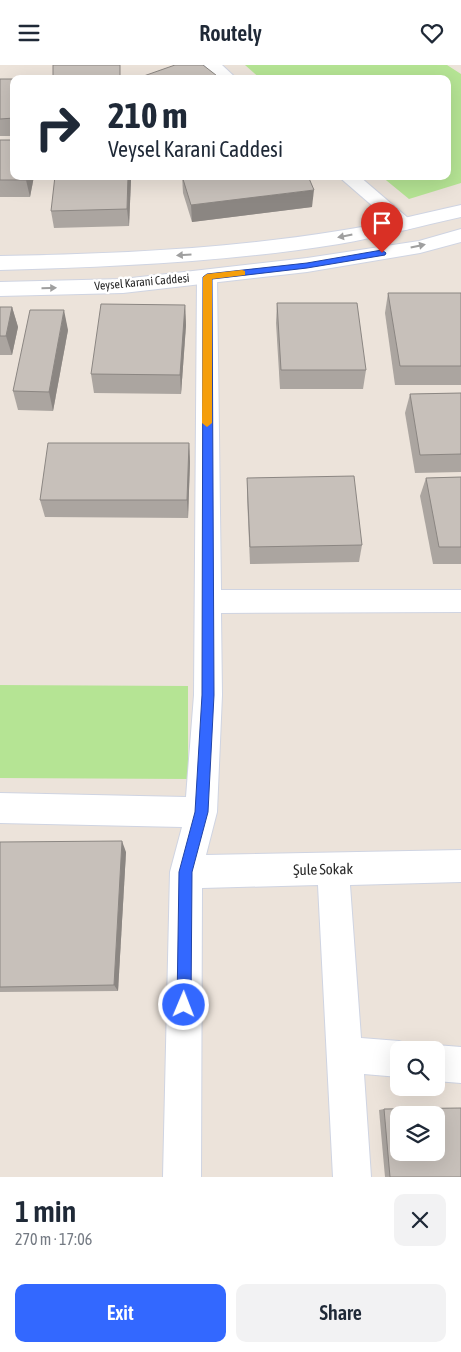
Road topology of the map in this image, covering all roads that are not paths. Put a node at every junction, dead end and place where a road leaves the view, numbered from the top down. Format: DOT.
graph roads {
  1 [pos="212,65"];
  2 [pos="223,75"];
  3 [pos="352,180"];
  4 [pos="461,211"];
  5 [pos="405,224"];
  6 [pos="461,235"];
  7 [pos="0,263"];
  8 [pos="207,277"];
  9 [pos="0,289"];
  10 [pos="461,601"];
  11 [pos="208,602"];
  12 [pos="0,808"];
  13 [pos="202,812"];
  14 [pos="461,866"];
  15 [pos="333,869"];
  16 [pos="186,872"];
  17 [pos="345,1055"];
  18 [pos="390,1058"];
  19 [pos="445,1064"];
  20 [pos="461,1065"];
  21 [pos="182,1177"];
  22 [pos="352,1177"];
  1 -- 2 [label="street"];
  3 -- 5 [label="street"];
  4 -- 5 [label="street, Veysel Karani Caddesi"];
  5 -- 7 [label="street, Veysel Karani Caddesi, one-way"];
  8 -- 6 [label="street, Veysel Karani Caddesi, one-way"];
  9 -- 8 [label="street, Veysel Karani Caddesi, one-way"];
  8 -- 11 [label="street"];
  10 -- 11 [label="street"];
  11 -- 13 [label="street"];
  12 -- 13 [label="street"];
  13 -- 16 [label="street"];
  14 -- 15 [label="street, Şule Sokak"];
  15 -- 16 [label="street, Şule Sokak"];
  15 -- 17 [label="street"];
  16 -- 21 [label="street"];
  17 -- 18 [label="street"];
  17 -- 22 [label="street"];
  19 -- 20 [label="street"];
}
